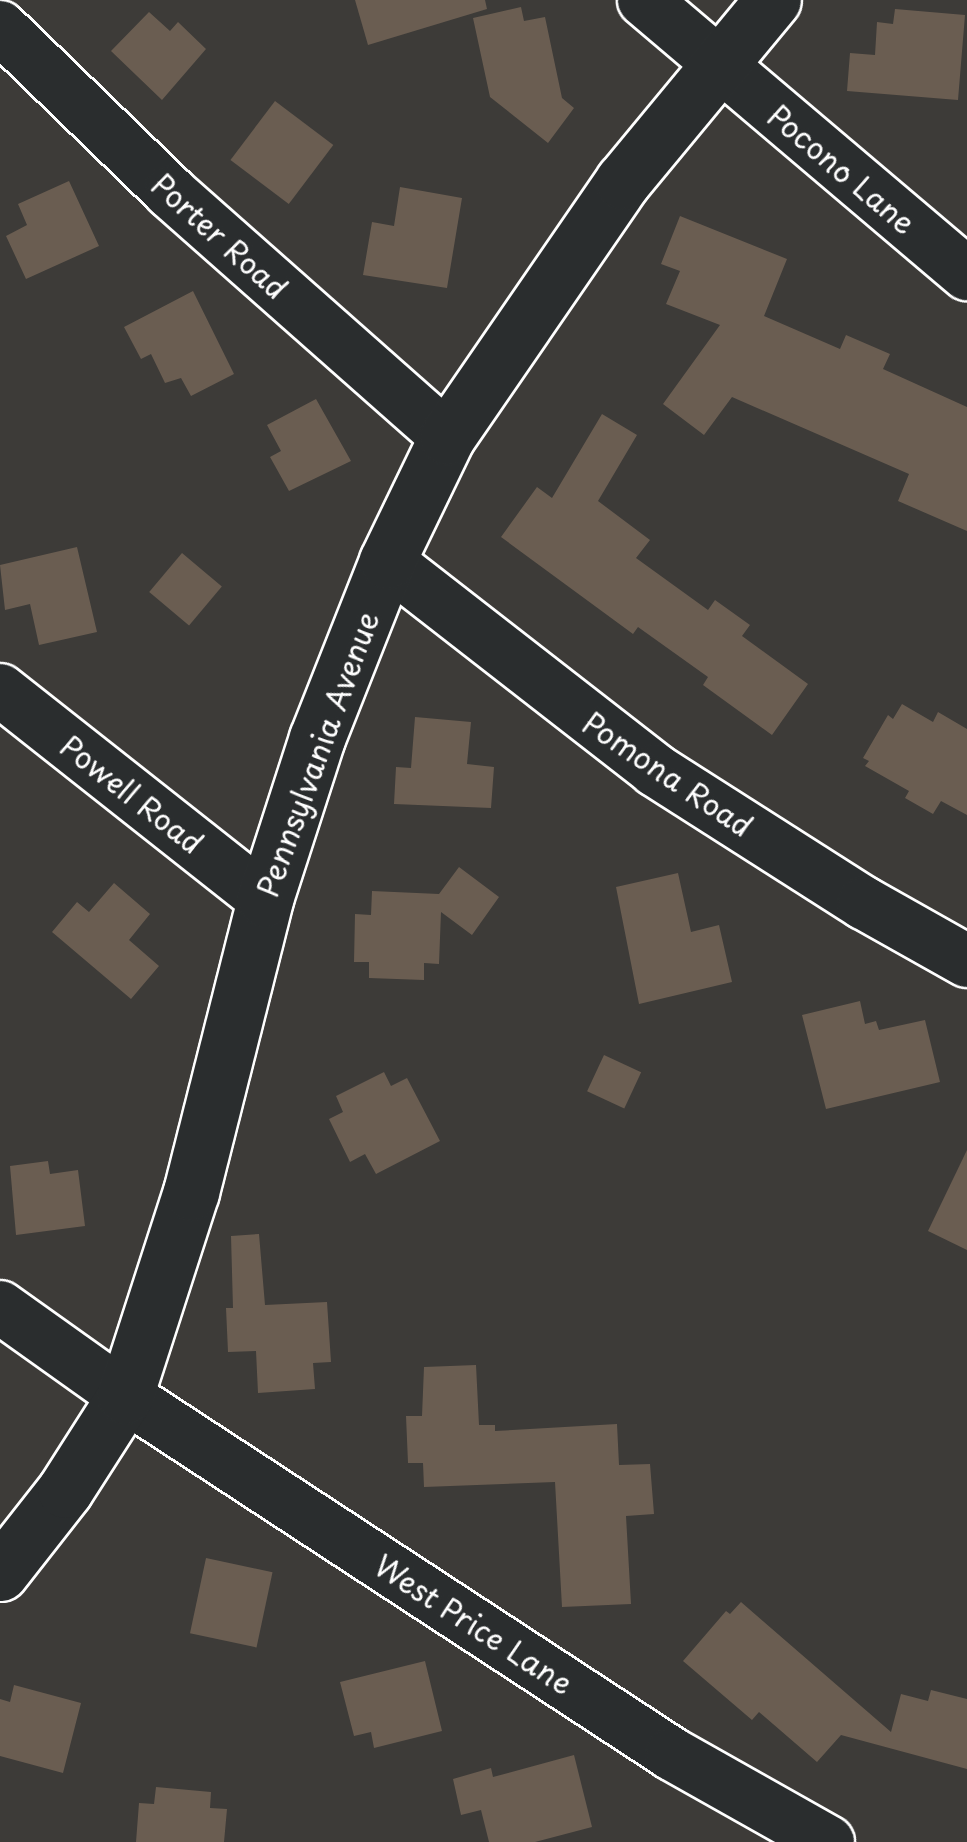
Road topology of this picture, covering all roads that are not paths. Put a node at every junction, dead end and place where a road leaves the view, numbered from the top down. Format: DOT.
graph roads {
  1 [pos="644,0"];
  2 [pos="773,0"];
  3 [pos="0,27"];
  4 [pos="717,63"];
  5 [pos="967,274"];
  6 [pos="447,438"];
  7 [pos="387,561"];
  8 [pos="0,690"];
  9 [pos="265,899"];
  10 [pos="967,962"];
  11 [pos="0,1306"];
  12 [pos="125,1396"];
  13 [pos="0,1574"];
  14 [pos="828,1842"];
  1 -- 4 [label="street, Pocono Lane"];
  2 -- 4 [label="street, Pennsylvania Avenue"];
  3 -- 6 [label="street, Porter Road"];
  4 -- 5 [label="street, Pocono Lane"];
  4 -- 6 [label="street, Pennsylvania Avenue"];
  6 -- 7 [label="street, Pennsylvania Avenue"];
  7 -- 9 [label="street, Pennsylvania Avenue"];
  7 -- 10 [label="street, Pomona Road"];
  8 -- 9 [label="street, Powell Road"];
  9 -- 12 [label="street, Pennsylvania Avenue"];
  11 -- 12 [label="street, West Price Lane"];
  12 -- 13 [label="street, Pennsylvania Avenue"];
  12 -- 14 [label="street, West Price Lane"];
}
